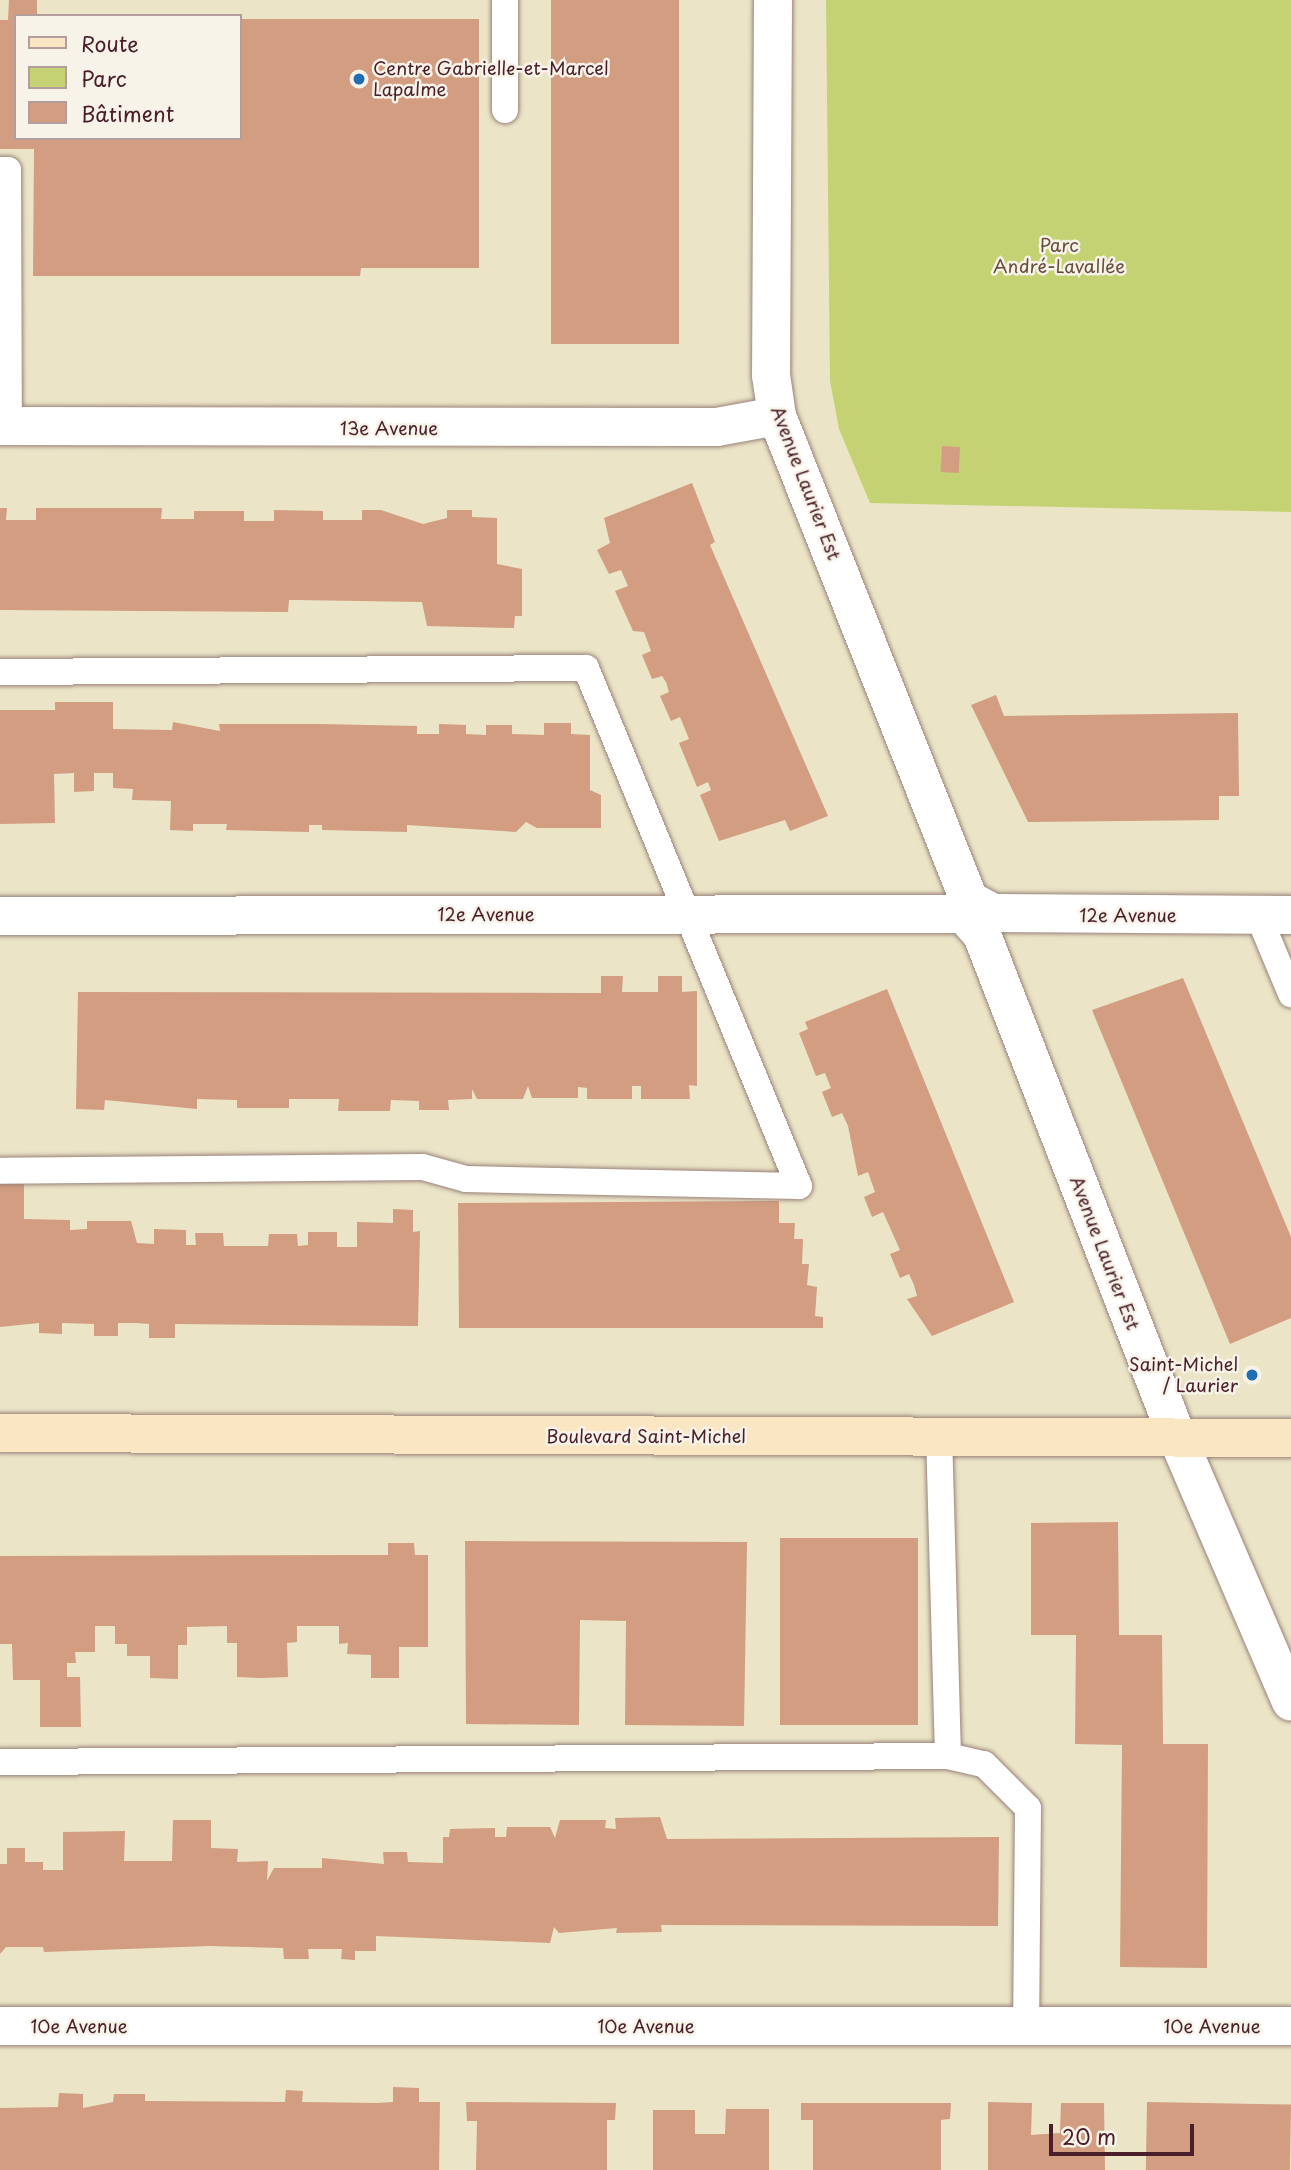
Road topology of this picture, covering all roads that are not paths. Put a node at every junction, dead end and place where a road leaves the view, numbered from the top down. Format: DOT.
graph roads {
  1 [pos="505,0"];
  2 [pos="773,0"];
  3 [pos="505,110"];
  4 [pos="0,170"];
  5 [pos="777,416"];
  6 [pos="5,426"];
  7 [pos="0,672"];
  8 [pos="970,909"];
  9 [pos="688,913"];
  10 [pos="1275,915"];
  11 [pos="0,916"];
  12 [pos="1291,994"];
  13 [pos="0,1171"];
  14 [pos="0,1433"];
  15 [pos="939,1437"];
  16 [pos="1177,1437"];
  17 [pos="1291,1438"];
  18 [pos="1291,1702"];
  19 [pos="948,1756"];
  20 [pos="0,1762"];
  21 [pos="1026,2025"];
  22 [pos="0,2026"];
  23 [pos="1291,2026"];
  1 -- 3 [label="lane"];
  2 -- 5 [label="street, Avenue Laurier Est"];
  4 -- 6 [label="lane"];
  5 -- 6 [label="street, 13e Avenue"];
  5 -- 8 [label="street, Avenue Laurier Est"];
  7 -- 9 [label="lane"];
  8 -- 9 [label="street, 12e Avenue"];
  8 -- 10 [label="street, 12e Avenue"];
  8 -- 16 [label="street, Avenue Laurier Est"];
  9 -- 11 [label="street, 12e Avenue"];
  9 -- 13 [label="lane"];
  10 -- 12 [label="lane"];
  14 -- 15 [label="main road, Boulevard Saint-Michel"];
  15 -- 16 [label="main road, Boulevard Saint-Michel"];
  15 -- 19 [label="lane"];
  16 -- 17 [label="main road, Boulevard Saint-Michel"];
  16 -- 18 [label="street, Avenue Laurier Est"];
  19 -- 20 [label="lane"];
  19 -- 21 [label="lane"];
  21 -- 22 [label="street, 10e Avenue"];
  21 -- 23 [label="street, 10e Avenue"];
}
